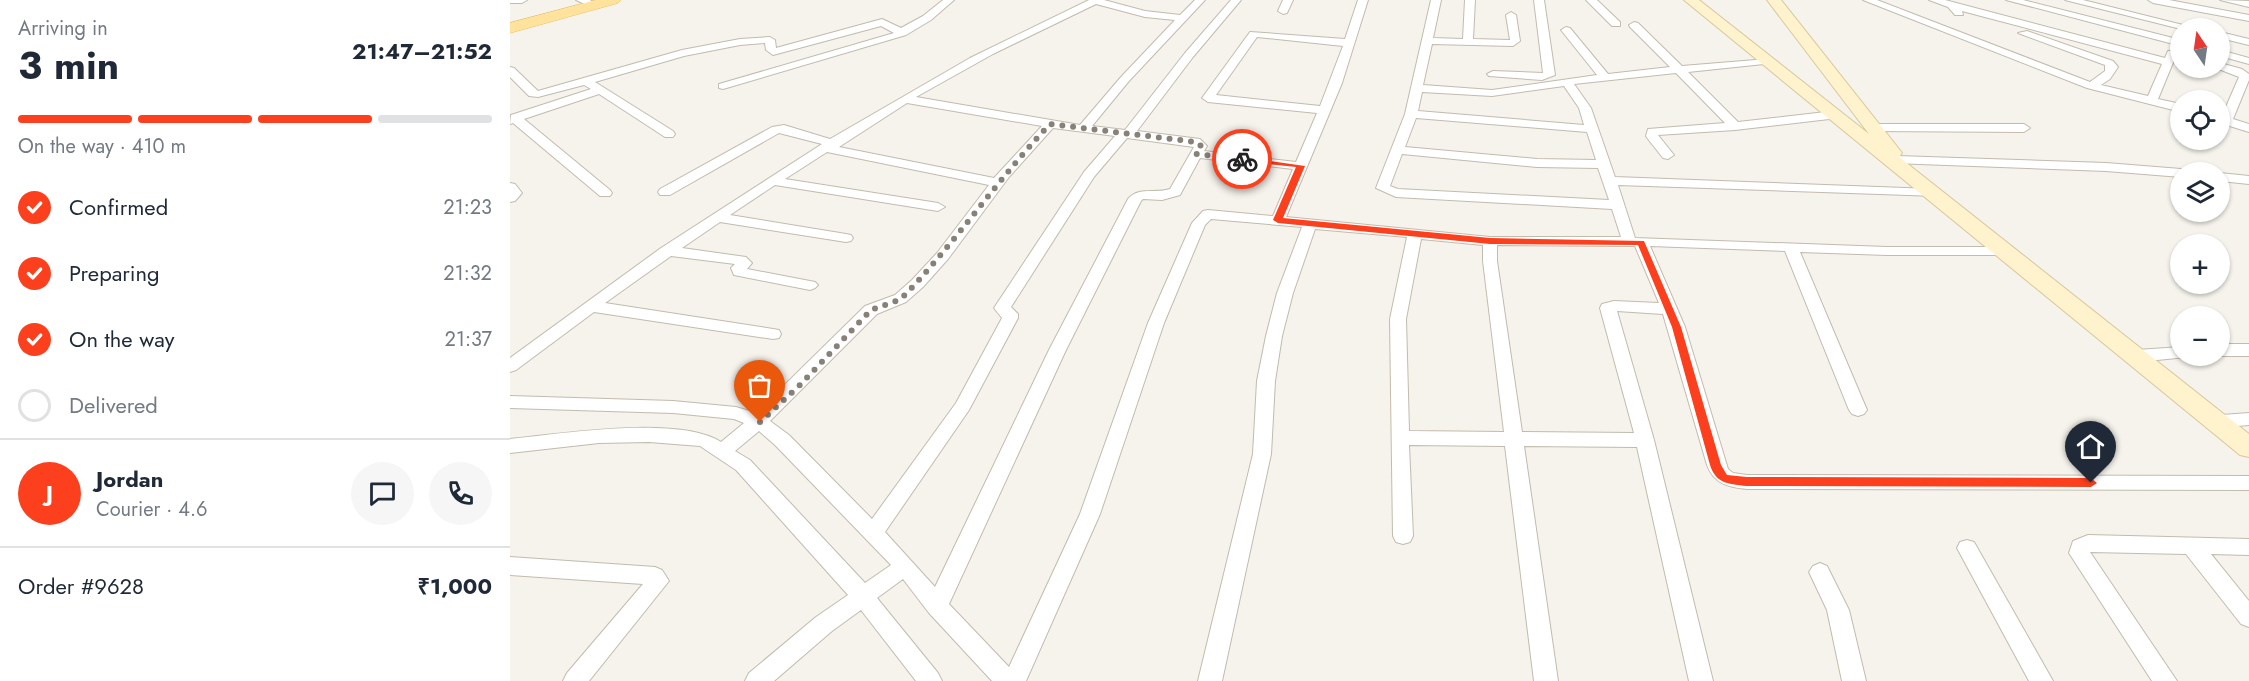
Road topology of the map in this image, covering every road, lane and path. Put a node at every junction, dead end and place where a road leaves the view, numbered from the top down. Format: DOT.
graph roads {
  1 [pos="510,0"];
  2 [pos="522,0"];
  3 [pos="613,0"];
  4 [pos="949,0"];
  5 [pos="1096,0"];
  6 [pos="1200,0"];
  7 [pos="1236,0"];
  8 [pos="1288,0"];
  9 [pos="1363,0"];
  10 [pos="1436,0"];
  11 [pos="1470,0"];
  12 [pos="1539,0"];
  13 [pos="1591,0"];
  14 [pos="1691,0"];
  15 [pos="1774,0"];
  16 [pos="1868,0"];
  17 [pos="1934,0"];
  18 [pos="2011,0"];
  19 [pos="2070,0"];
  20 [pos="2133,0"];
  21 [pos="2153,0"];
  22 [pos="2225,0"];
  23 [pos="590,1"];
  24 [pos="2249,4"];
  25 [pos="1952,5"];
  26 [pos="1283,10"];
  27 [pos="2128,14"];
  28 [pos="1511,15"];
  29 [pos="1182,18"];
  30 [pos="2249,18"];
  31 [pos="2170,23"];
  32 [pos="1616,24"];
  33 [pos="1634,25"];
  34 [pos="510,26"];
  35 [pos="1566,30"];
  36 [pos="902,33"];
  37 [pos="2153,36"];
  38 [pos="2230,38"];
  39 [pos="2170,40"];
  40 [pos="1428,41"];
  41 [pos="1468,42"];
  42 [pos="2249,42"];
  43 [pos="1350,44"];
  44 [pos="2170,55"];
  45 [pos="2170,56"];
  46 [pos="2230,56"];
  47 [pos="1493,58"];
  48 [pos="1764,61"];
  49 [pos="2249,61"];
  50 [pos="2170,65"];
  51 [pos="2230,69"];
  52 [pos="510,70"];
  53 [pos="1678,70"];
  54 [pos="1605,77"];
  55 [pos="586,81"];
  56 [pos="1568,82"];
  57 [pos="523,83"];
  58 [pos="723,86"];
  59 [pos="2091,86"];
  60 [pos="510,87"];
  61 [pos="1418,88"];
  62 [pos="601,90"];
  63 [pos="1492,93"];
  64 [pos="906,99"];
  65 [pos="2152,100"];
  66 [pos="2170,105"];
  67 [pos="2230,106"];
  68 [pos="1325,110"];
  69 [pos="1411,114"];
  70 [pos="1834,115"];
  71 [pos="513,119"];
  72 [pos="2230,122"];
  73 [pos="1050,124"];
  74 [pos="1735,126"];
  75 [pos="1875,128"];
  76 [pos="2024,128"];
  77 [pos="2249,128"];
  78 [pos="1083,129"];
  79 [pos="1591,129"];
  80 [pos="669,134"];
  81 [pos="1126,135"];
  82 [pos="830,146"];
  83 [pos="1396,150"];
  84 [pos="1196,154"];
  85 [pos="1668,155"];
  86 [pos="1602,164"];
  87 [pos="1301,166"];
  88 [pos="1903,166"];
  89 [pos="2170,171"];
  90 [pos="2230,178"];
  91 [pos="2249,180"];
  92 [pos="774,181"];
  93 [pos="1608,181"];
  94 [pos="997,183"];
  95 [pos="510,187"];
  96 [pos="665,192"];
  97 [pos="605,193"];
  98 [pos="1932,193"];
  99 [pos="510,198"];
  100 [pos="1617,205"];
  101 [pos="938,207"];
  102 [pos="717,217"];
  103 [pos="1278,220"];
  104 [pos="1310,224"];
  105 [pos="1415,234"];
  106 [pos="846,238"];
  107 [pos="1490,241"];
  108 [pos="1635,243"];
  109 [pos="1791,248"];
  110 [pos="666,251"];
  111 [pos="2003,251"];
  112 [pos="810,285"];
  113 [pos="589,306"];
  114 [pos="1669,309"];
  115 [pos="773,334"];
  116 [pos="2230,350"];
  117 [pos="2249,350"];
  118 [pos="2170,354"];
  119 [pos="2137,356"];
  120 [pos="510,366"];
  121 [pos="510,402"];
  122 [pos="1858,410"];
  123 [pos="2249,419"];
  124 [pos="2214,421"];
  125 [pos="760,422"];
  126 [pos="1400,438"];
  127 [pos="1514,438"];
  128 [pos="1645,440"];
  129 [pos="510,446"];
  130 [pos="2249,448"];
  131 [pos="722,451"];
  132 [pos="2249,483"];
  133 [pos="873,532"];
  134 [pos="1403,536"];
  135 [pos="2192,546"];
  136 [pos="2249,547"];
  137 [pos="1967,548"];
  138 [pos="905,566"];
  139 [pos="513,569"];
  140 [pos="1820,572"];
  141 [pos="862,595"];
  142 [pos="937,606"];
  143 [pos="2249,617"];
  144 [pos="575,681"];
  145 [pos="757,681"];
  146 [pos="930,681"];
  147 [pos="1007,681"];
  148 [pos="1014,681"];
  149 [pos="1210,681"];
  150 [pos="1546,681"];
  151 [pos="1701,681"];
  152 [pos="1854,681"];
  153 [pos="2041,681"];
  154 [pos="2165,681"];
  1 -- 2 [label="street"];
  3 -- 34 [label="main road"];
  4 -- 36 [label="street"];
  5 -- 29 [label="street"];
  5 -- 64 [label="street"];
  6 -- 29 [label="street"];
  7 -- 81 [label="street"];
  8 -- 26 [label="street"];
  9 -- 43 [label="street"];
  10 -- 40 [label="street"];
  11 -- 41 [label="street"];
  12 -- 47 [label="street"];
  13 -- 32 [label="street"];
  14 -- 48 [label="street"];
  15 -- 75 [label="street"];
  16 -- 59 [label="street"];
  17 -- 25 [label="street"];
  18 -- 37 [label="street"];
  19 -- 27 [label="street"];
  20 -- 27 [label="street"];
  21 -- 30 [label="street"];
  22 -- 24 [label="street"];
  23 -- 34 [label="main road"];
  25 -- 45 [label="street"];
  25 -- 59 [label="street"];
  27 -- 31 [label="street"];
  28 -- 47 [label="street"];
  29 -- 78 [label="street"];
  33 -- 53 [label="street"];
  35 -- 54 [label="street"];
  36 -- 55 [label="street"];
  36 -- 58 [label="street"];
  37 -- 39 [label="street"];
  37 -- 44 [label="street"];
  38 -- 42 [label="street"];
  40 -- 41 [label="street"];
  40 -- 61 [label="street"];
  41 -- 47 [label="street"];
  43 -- 68 [label="street"];
  43 -- 68 [label="street"];
  46 -- 49 [label="street"];
  47 -- 63 [label="street"];
  48 -- 53 [label="street"];
  48 -- 70 [label="street"];
  50 -- 65 [label="street"];
  51 -- 67 [label="street"];
  52 -- 57 [label="street"];
  53 -- 54 [label="street"];
  53 -- 74 [label="street"];
  54 -- 56 [label="street"];
  55 -- 57 [label="street"];
  55 -- 62 [label="street"];
  56 -- 63 [label="street"];
  56 -- 79 [label="street"];
  57 -- 60 [label="street"];
  59 -- 65 [label="street"];
  61 -- 63 [label="street"];
  61 -- 69 [label="street"];
  62 -- 71 [label="street"];
  62 -- 80 [label="street"];
  64 -- 73 [label="street"];
  64 -- 82 [label="street"];
  65 -- 66 [label="street"];
  68 -- 87 [label="street"];
  69 -- 79 [label="street"];
  69 -- 83 [label="street"];
  70 -- 74 [label="street"];
  70 -- 88 [label="street"];
  71 -- 97 [label="street"];
  72 -- 77 [label="street"];
  73 -- 78 [label="street"];
  73 -- 94 [label="street"];
  74 -- 85 [label="street"];
  75 -- 76 [label="street"];
  75 -- 88 [label="street"];
  78 -- 81 [label="street"];
  79 -- 86 [label="street"];
  81 -- 84 [label="street"];
  81 -- 133 [label="street"];
  82 -- 92 [label="street"];
  82 -- 94 [label="street"];
  82 -- 96 [label="street"];
  83 -- 86 [label="street"];
  83 -- 100 [label="street"];
  84 -- 87 [label="street"];
  84 -- 142 [label="street"];
  86 -- 93 [label="street"];
  87 -- 103 [label="street"];
  88 -- 89 [label="street"];
  88 -- 98 [label="street"];
  90 -- 91 [label="street"];
  92 -- 101 [label="street"];
  92 -- 102 [label="street"];
  93 -- 98 [label="street"];
  93 -- 100 [label="street"];
  94 -- 125 [label="street"];
  95 -- 99 [label="street"];
  98 -- 111 [label="street"];
  100 -- 108 [label="street"];
  102 -- 106 [label="street"];
  102 -- 110 [label="street"];
  103 -- 104 [label="street"];
  103 -- 148 [label="street"];
  104 -- 105 [label="street"];
  104 -- 149 [label="street"];
  105 -- 107 [label="street"];
  105 -- 126 [label="street"];
  107 -- 108 [label="street"];
  107 -- 127 [label="street"];
  108 -- 109 [label="street"];
  108 -- 114 [label="street"];
  109 -- 111 [label="street"];
  109 -- 122 [label="street"];
  110 -- 112 [label="street"];
  110 -- 113 [label="street"];
  111 -- 119 [label="street"];
  113 -- 115 [label="street"];
  113 -- 120 [label="street"];
  114 -- 128 [label="street"];
  114 -- 132 [label="street"];
  116 -- 117 [label="street"];
  118 -- 119 [label="street"];
  119 -- 124 [label="street"];
  121 -- 125 [label="street"];
  123 -- 124 [label="street"];
  124 -- 130 [label="street"];
  125 -- 131 [label="street"];
  125 -- 133 [label="street"];
  126 -- 127 [label="street"];
  126 -- 134 [label="street"];
  127 -- 128 [label="street"];
  127 -- 150 [label="street"];
  128 -- 151 [label="street"];
  129 -- 131 [label="street"];
  131 -- 141 [label="street"];
  133 -- 138 [label="street"];
  135 -- 136 [label="street"];
  135 -- 143 [label="street"];
  135 -- 154 [label="street"];
  137 -- 153 [label="street"];
  138 -- 141 [label="street"];
  138 -- 142 [label="street"];
  139 -- 144 [label="street"];
  140 -- 152 [label="street"];
  141 -- 145 [label="street"];
  141 -- 146 [label="street"];
  142 -- 147 [label="street"];
}
